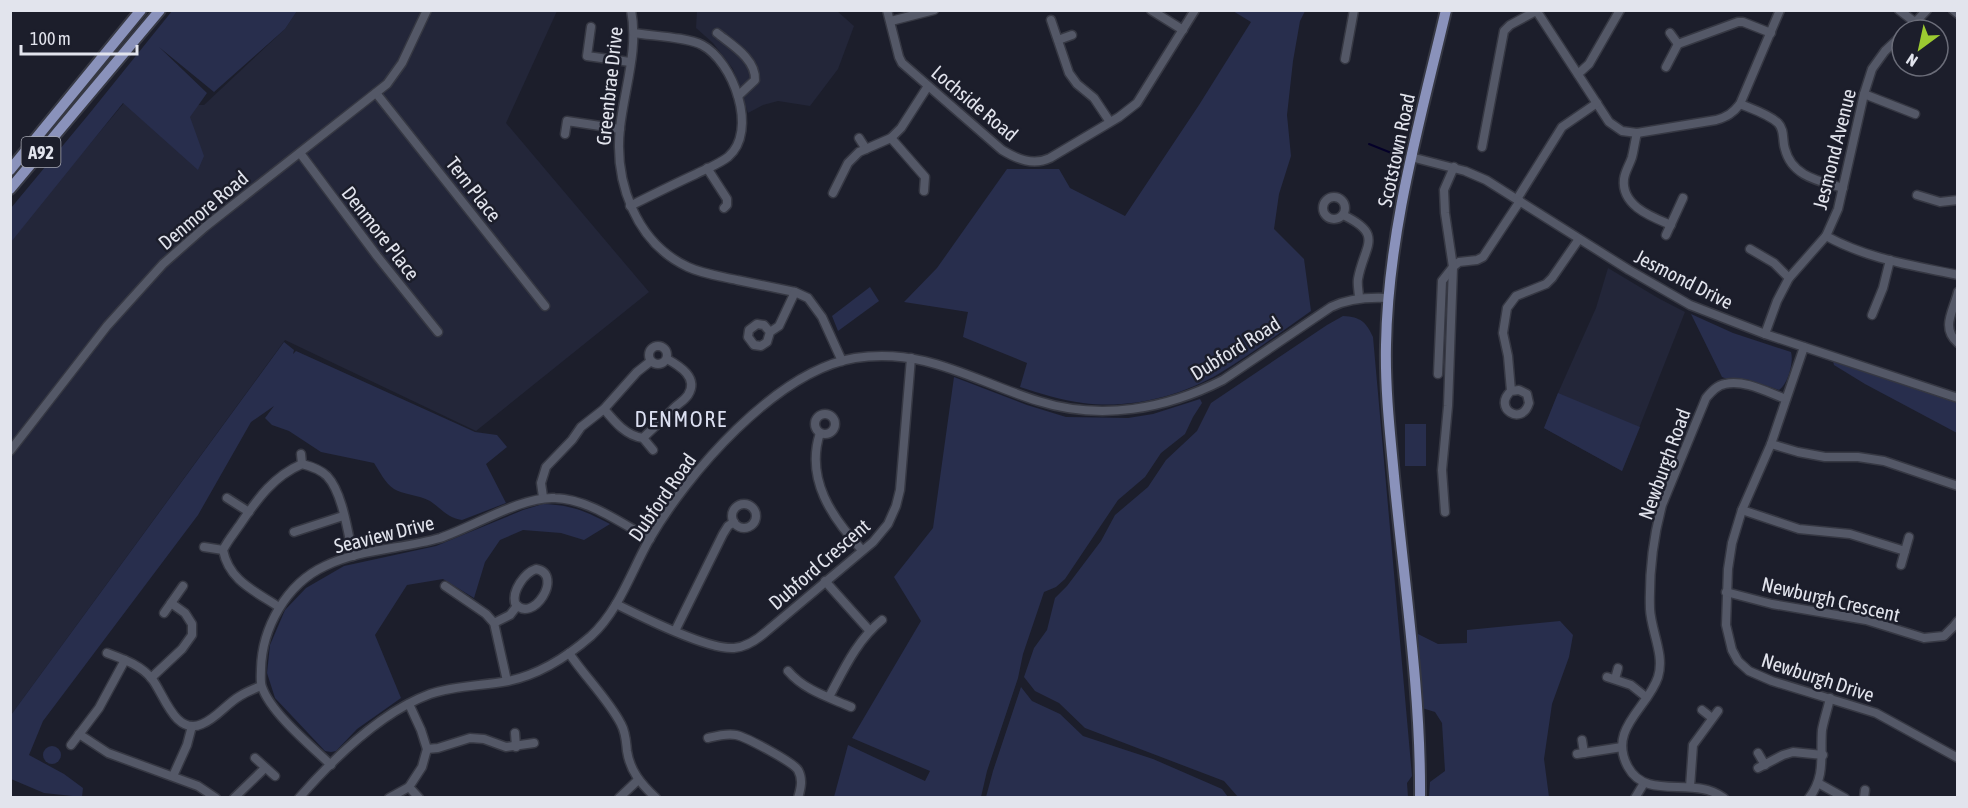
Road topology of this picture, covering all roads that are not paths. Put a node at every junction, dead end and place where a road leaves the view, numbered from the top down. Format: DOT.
graph roads {
  1 [pos="141,10"];
  2 [pos="160,10"];
  3 [pos="427,10"];
  4 [pos="631,10"];
  5 [pos="887,10"];
  6 [pos="934,10"];
  7 [pos="1151,10"];
  8 [pos="1195,10"];
  9 [pos="1354,10"];
  10 [pos="1446,10"];
  11 [pos="1620,10"];
  12 [pos="1780,10"];
  13 [pos="1953,10"];
  14 [pos="1536,11"];
  15 [pos="1958,14"];
  16 [pos="1051,20"];
  17 [pos="891,21"];
  18 [pos="591,27"];
  19 [pos="1184,30"];
  20 [pos="634,33"];
  21 [pos="717,33"];
  22 [pos="1670,33"];
  23 [pos="1771,33"];
  24 [pos="1072,35"];
  25 [pos="1058,40"];
  26 [pos="1678,44"];
  27 [pos="1890,46"];
  28 [pos="1345,59"];
  29 [pos="630,62"];
  30 [pos="1666,67"];
  31 [pos="1578,74"];
  32 [pos="928,86"];
  33 [pos="376,93"];
  34 [pos="1864,94"];
  35 [pos="738,96"];
  36 [pos="1597,103"];
  37 [pos="1740,104"];
  38 [pos="1915,114"];
  39 [pos="1110,122"];
  40 [pos="620,129"];
  41 [pos="1636,133"];
  42 [pos="565,134"];
  43 [pos="859,138"];
  44 [pos="891,138"];
  45 [pos="1482,147"];
  46 [pos="866,149"];
  47 [pos="300,153"];
  48 [pos="1411,157"];
  49 [pos="1454,167"];
  50 [pos="707,168"];
  51 [pos="10,170"];
  52 [pos="936,182"];
  53 [pos="1844,188"];
  54 [pos="10,189"];
  55 [pos="833,193"];
  56 [pos="1917,195"];
  57 [pos="1683,198"];
  58 [pos="1518,200"];
  59 [pos="1958,200"];
  60 [pos="630,206"];
  61 [pos="724,208"];
  62 [pos="1343,215"];
  63 [pos="1671,225"];
  64 [pos="1666,235"];
  65 [pos="1826,236"];
  66 [pos="1579,238"];
  67 [pos="1750,249"];
  68 [pos="1890,261"];
  69 [pos="1452,267"];
  70 [pos="1958,275"];
  71 [pos="1789,278"];
  72 [pos="795,292"];
  73 [pos="1958,292"];
  74 [pos="1359,298"];
  75 [pos="1388,298"];
  76 [pos="545,306"];
  77 [pos="1872,315"];
  78 [pos="438,332"];
  79 [pos="770,332"];
  80 [pos="1766,334"];
  81 [pos="1958,343"];
  82 [pos="1804,347"];
  83 [pos="911,358"];
  84 [pos="667,359"];
  85 [pos="651,361"];
  86 [pos="842,361"];
  87 [pos="1438,374"];
  88 [pos="1510,391"];
  89 [pos="1958,398"];
  90 [pos="1786,399"];
  91 [pos="604,409"];
  92 [pos="820,433"];
  93 [pos="643,438"];
  94 [pos="1771,444"];
  95 [pos="653,450"];
  96 [pos="10,451"];
  97 [pos="301,454"];
  98 [pos="302,464"];
  99 [pos="1958,486"];
  100 [pos="227,498"];
  101 [pos="543,498"];
  102 [pos="1742,510"];
  103 [pos="249,512"];
  104 [pos="1444,512"];
  105 [pos="343,516"];
  106 [pos="734,522"];
  107 [pos="294,532"];
  108 [pos="1910,537"];
  109 [pos="650,539"];
  110 [pos="204,548"];
  111 [pos="223,550"];
  112 [pos="862,550"];
  113 [pos="1905,551"];
  114 [pos="353,556"];
  115 [pos="1901,565"];
  116 [pos="825,581"];
  117 [pos="183,586"];
  118 [pos="445,586"];
  119 [pos="1726,592"];
  120 [pos="171,603"];
  121 [pos="616,604"];
  122 [pos="517,606"];
  123 [pos="279,608"];
  124 [pos="164,613"];
  125 [pos="882,620"];
  126 [pos="1958,621"];
  127 [pos="494,623"];
  128 [pos="869,630"];
  129 [pos="675,631"];
  130 [pos="107,653"];
  131 [pos="569,653"];
  132 [pos="125,660"];
  133 [pos="1618,668"];
  134 [pos="788,670"];
  135 [pos="151,678"];
  136 [pos="507,681"];
  137 [pos="261,686"];
  138 [pos="828,697"];
  139 [pos="1646,697"];
  140 [pos="1830,698"];
  141 [pos="409,704"];
  142 [pos="851,707"];
  143 [pos="1702,710"];
  144 [pos="192,726"];
  145 [pos="516,733"];
  146 [pos="79,734"];
  147 [pos="708,738"];
  148 [pos="1582,740"];
  149 [pos="534,743"];
  150 [pos="71,745"];
  151 [pos="516,747"];
  152 [pos="1622,747"];
  153 [pos="427,748"];
  154 [pos="1758,753"];
  155 [pos="1823,755"];
  156 [pos="255,758"];
  157 [pos="1958,758"];
  158 [pos="331,765"];
  159 [pos="808,766"];
  160 [pos="265,768"];
  161 [pos="799,771"];
  162 [pos="173,776"];
  163 [pos="274,776"];
  164 [pos="638,780"];
  165 [pos="1644,783"];
  166 [pos="1818,783"];
  167 [pos="409,787"];
  168 [pos="1690,787"];
  169 [pos="307,788"];
  170 [pos="216,798"];
  171 [pos="234,798"];
  172 [pos="299,798"];
  173 [pos="304,798"];
  174 [pos="389,798"];
  175 [pos="419,798"];
  176 [pos="619,798"];
  177 [pos="656,798"];
  178 [pos="798,798"];
  179 [pos="1420,798"];
  180 [pos="1635,798"];
  181 [pos="1724,798"];
  182 [pos="1809,798"];
  183 [pos="1845,798"];
  1 -- 51 [label="main road, A92"];
  2 -- 54 [label="main road, A92"];
  3 -- 33 [label="street, Denmore Road"];
  4 -- 20 [label="street, Greenbrae Drive"];
  5 -- 17 [label="street, Lochside Road"];
  6 -- 17 [label="street"];
  7 -- 19 [label="street"];
  8 -- 19 [label="street, Lochside Road"];
  9 -- 28 [label="street"];
  10 -- 48 [label="main road, Scotstown Road"];
  11 -- 31 [label="street"];
  12 -- 23 [label="street"];
  13 -- 15 [label="street"];
  14 -- 31 [label="street"];
  14 -- 45 [label="street"];
  16 -- 25 [label="street"];
  17 -- 32 [label="street, Lochside Road"];
  18 -- 29 [label="street"];
  19 -- 39 [label="street, Lochside Road"];
  20 -- 29 [label="street, Greenbrae Drive"];
  20 -- 35 [label="street"];
  21 -- 35 [label="street"];
  22 -- 26 [label="street"];
  23 -- 26 [label="street"];
  23 -- 37 [label="street"];
  24 -- 25 [label="street"];
  25 -- 39 [label="street"];
  26 -- 30 [label="street"];
  27 -- 34 [label="street, Jesmond Avenue"];
  29 -- 40 [label="street, Greenbrae Drive"];
  31 -- 36 [label="street"];
  32 -- 39 [label="street, Lochside Road"];
  32 -- 44 [label="street"];
  33 -- 47 [label="street, Denmore Road"];
  33 -- 76 [label="street, Tern Place"];
  34 -- 38 [label="street"];
  34 -- 53 [label="street, Jesmond Avenue"];
  35 -- 50 [label="street"];
  36 -- 41 [label="street"];
  36 -- 58 [label="street"];
  37 -- 41 [label="street"];
  37 -- 53 [label="street"];
  40 -- 42 [label="street"];
  40 -- 60 [label="street, Greenbrae Drive"];
  41 -- 63 [label="street"];
  43 -- 46 [label="street"];
  44 -- 46 [label="street"];
  44 -- 52 [label="street"];
  46 -- 55 [label="street"];
  47 -- 78 [label="street, Denmore Place"];
  47 -- 96 [label="street, Denmore Road"];
  48 -- 49 [label="street, Jesmond Drive"];
  48 -- 75 [label="main road, Scotstown Road"];
  49 -- 58 [label="street, Jesmond Drive"];
  49 -- 69 [label="street"];
  50 -- 60 [label="street"];
  50 -- 61 [label="street"];
  53 -- 65 [label="street, Jesmond Avenue"];
  56 -- 59 [label="street"];
  57 -- 63 [label="street"];
  58 -- 66 [label="street, Jesmond Drive"];
  58 -- 69 [label="street"];
  60 -- 72 [label="street, Greenbrae Drive"];
  62 -- 74 [label="street"];
  63 -- 64 [label="street"];
  65 -- 68 [label="street"];
  65 -- 71 [label="street, Jesmond Avenue"];
  66 -- 80 [label="street, Jesmond Drive"];
  66 -- 88 [label="street"];
  67 -- 71 [label="street"];
  68 -- 70 [label="street"];
  68 -- 77 [label="street"];
  69 -- 87 [label="street"];
  69 -- 104 [label="street"];
  71 -- 80 [label="street, Jesmond Avenue"];
  72 -- 79 [label="street"];
  72 -- 86 [label="street, Greenbrae Drive"];
  73 -- 81 [label="street"];
  74 -- 75 [label="street, Dubford Road"];
  74 -- 83 [label="street, Dubford Road"];
  75 -- 179 [label="main road, Scotstown Road"];
  80 -- 82 [label="street, Jesmond Drive"];
  82 -- 89 [label="street, Jesmond Drive"];
  82 -- 90 [label="street, Newburgh Drive"];
  83 -- 86 [label="street, Dubford Road"];
  83 -- 112 [label="street, Dubford Crescent"];
  84 -- 85 [label="street"];
  84 -- 85 [label="street"];
  84 -- 93 [label="street"];
  85 -- 91 [label="street"];
  86 -- 109 [label="street, Dubford Road"];
  90 -- 94 [label="street, Newburgh Drive"];
  90 -- 139 [label="street, Newburgh Road"];
  91 -- 93 [label="street"];
  91 -- 101 [label="street"];
  92 -- 112 [label="street"];
  93 -- 95 [label="street"];
  94 -- 99 [label="street"];
  94 -- 102 [label="street, Newburgh Drive"];
  97 -- 98 [label="street"];
  98 -- 103 [label="street"];
  98 -- 105 [label="street"];
  100 -- 103 [label="street"];
  101 -- 109 [label="street, Seaview Drive"];
  101 -- 114 [label="street, Seaview Drive"];
  102 -- 113 [label="street"];
  102 -- 119 [label="street, Newburgh Drive"];
  103 -- 111 [label="street"];
  105 -- 107 [label="street"];
  105 -- 114 [label="street"];
  106 -- 129 [label="street"];
  108 -- 113 [label="street"];
  109 -- 121 [label="street, Dubford Road"];
  110 -- 111 [label="street"];
  111 -- 123 [label="street"];
  112 -- 116 [label="street, Dubford Crescent"];
  113 -- 115 [label="street"];
  114 -- 123 [label="street, Seaview Drive"];
  116 -- 128 [label="street"];
  116 -- 129 [label="street, Dubford Crescent"];
  117 -- 120 [label="street"];
  118 -- 127 [label="street"];
  119 -- 126 [label="street, Newburgh Crescent"];
  119 -- 140 [label="street, Newburgh Drive"];
  120 -- 124 [label="street"];
  120 -- 135 [label="street"];
  121 -- 129 [label="street, Dubford Crescent"];
  121 -- 131 [label="street, Dubford Road"];
  122 -- 122 [label="street"];
  122 -- 127 [label="street"];
  123 -- 137 [label="street, Seaview Drive"];
  125 -- 128 [label="street"];
  127 -- 136 [label="street"];
  128 -- 138 [label="street"];
  130 -- 132 [label="street"];
  131 -- 136 [label="street, Dubford Road"];
  131 -- 164 [label="street"];
  132 -- 135 [label="street"];
  132 -- 146 [label="street"];
  133 -- 139 [label="street"];
  134 -- 138 [label="street"];
  135 -- 144 [label="street"];
  136 -- 141 [label="street, Dubford Road"];
  137 -- 144 [label="street"];
  137 -- 158 [label="street"];
  138 -- 142 [label="street"];
  139 -- 152 [label="street, Newburgh Road"];
  140 -- 155 [label="street"];
  140 -- 157 [label="street, Newburgh Drive"];
  141 -- 153 [label="street"];
  141 -- 158 [label="street, Dubford Road"];
  143 -- 168 [label="street"];
  144 -- 162 [label="street"];
  145 -- 151 [label="street"];
  146 -- 150 [label="street"];
  146 -- 162 [label="street"];
  147 -- 161 [label="street"];
  148 -- 152 [label="street"];
  149 -- 151 [label="street"];
  151 -- 153 [label="street"];
  152 -- 165 [label="street"];
  153 -- 167 [label="street"];
  154 -- 155 [label="street"];
  155 -- 166 [label="street"];
  156 -- 160 [label="street"];
  158 -- 169 [label="street, Dubford Road"];
  159 -- 161 [label="street"];
  160 -- 163 [label="street"];
  160 -- 171 [label="street"];
  161 -- 178 [label="street"];
  162 -- 170 [label="street"];
  164 -- 176 [label="street"];
  164 -- 177 [label="street"];
  165 -- 168 [label="street"];
  165 -- 180 [label="street"];
  166 -- 182 [label="street"];
  166 -- 183 [label="street"];
  167 -- 174 [label="street"];
  167 -- 175 [label="street"];
  168 -- 181 [label="street"];
  169 -- 172 [label="street, Dubford Road"];
  169 -- 173 [label="street, Dubford Road"];
}
